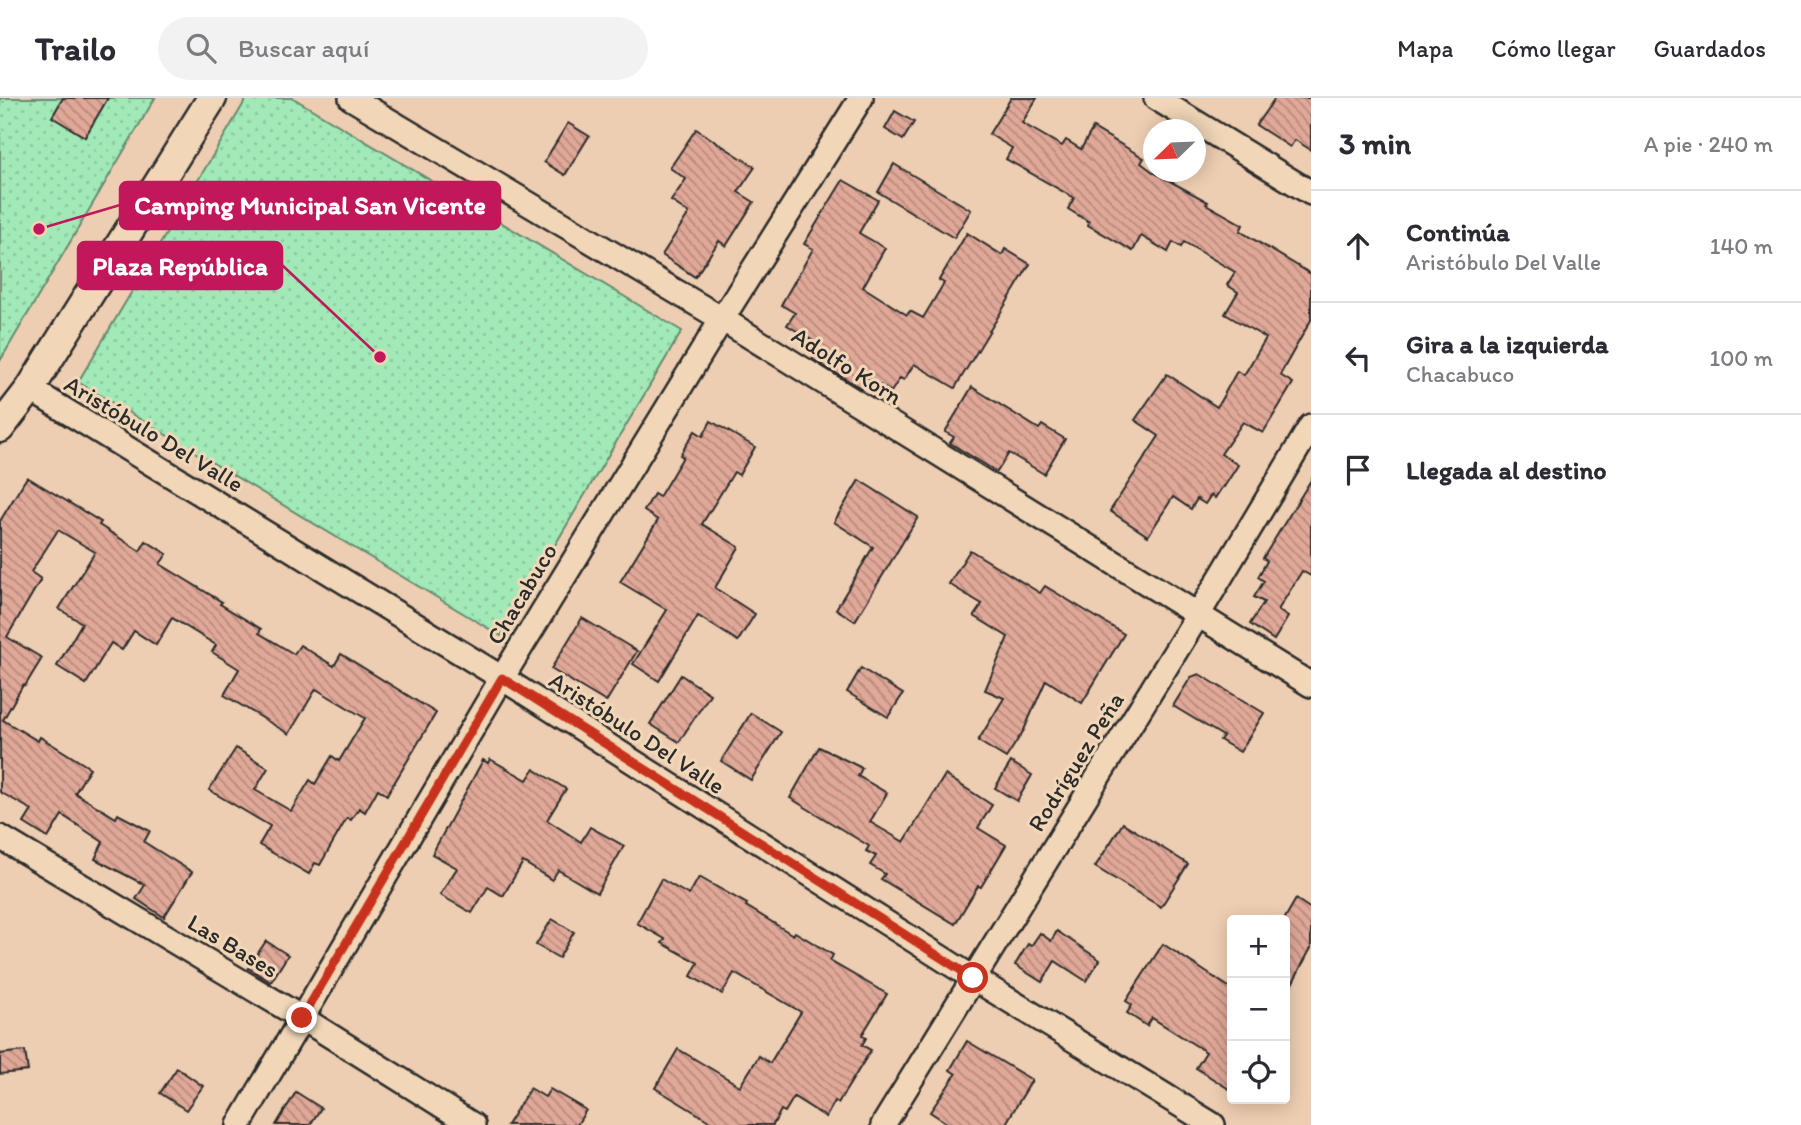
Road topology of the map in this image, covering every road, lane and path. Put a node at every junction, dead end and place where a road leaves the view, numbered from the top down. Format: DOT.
graph roads {
  1 [pos="212,98"];
  2 [pos="351,98"];
  3 [pos="862,98"];
  4 [pos="1156,98"];
  5 [pos="1311,193"];
  6 [pos="722,319"];
  7 [pos="30,389"];
  8 [pos="1311,426"];
  9 [pos="0,428"];
  10 [pos="1198,615"];
  11 [pos="502,678"];
  12 [pos="1311,685"];
  13 [pos="0,837"];
  14 [pos="973,978"];
  15 [pos="302,1018"];
  16 [pos="239,1125"];
  17 [pos="473,1125"];
  18 [pos="883,1125"];
  19 [pos="1213,1125"];
  1 -- 7 [label="street"];
  2 -- 6 [label="street, Adolfo Korn"];
  3 -- 6 [label="street, Chacabuco"];
  4 -- 5 [label="street"];
  6 -- 10 [label="street, Adolfo Korn"];
  6 -- 11 [label="street, Chacabuco"];
  7 -- 9 [label="street"];
  7 -- 11 [label="street, Aristóbulo Del Valle"];
  8 -- 10 [label="street, Rodríguez Peña"];
  10 -- 12 [label="street, Adolfo Korn"];
  10 -- 14 [label="street, Rodríguez Peña"];
  11 -- 14 [label="street, Aristóbulo Del Valle"];
  11 -- 15 [label="street, Chacabuco"];
  13 -- 15 [label="street, Las Bases"];
  14 -- 18 [label="street, Rodríguez Peña"];
  14 -- 19 [label="street, Aristóbulo Del Valle"];
  15 -- 16 [label="street, Chacabuco"];
  15 -- 17 [label="street, Las Bases"];
}
